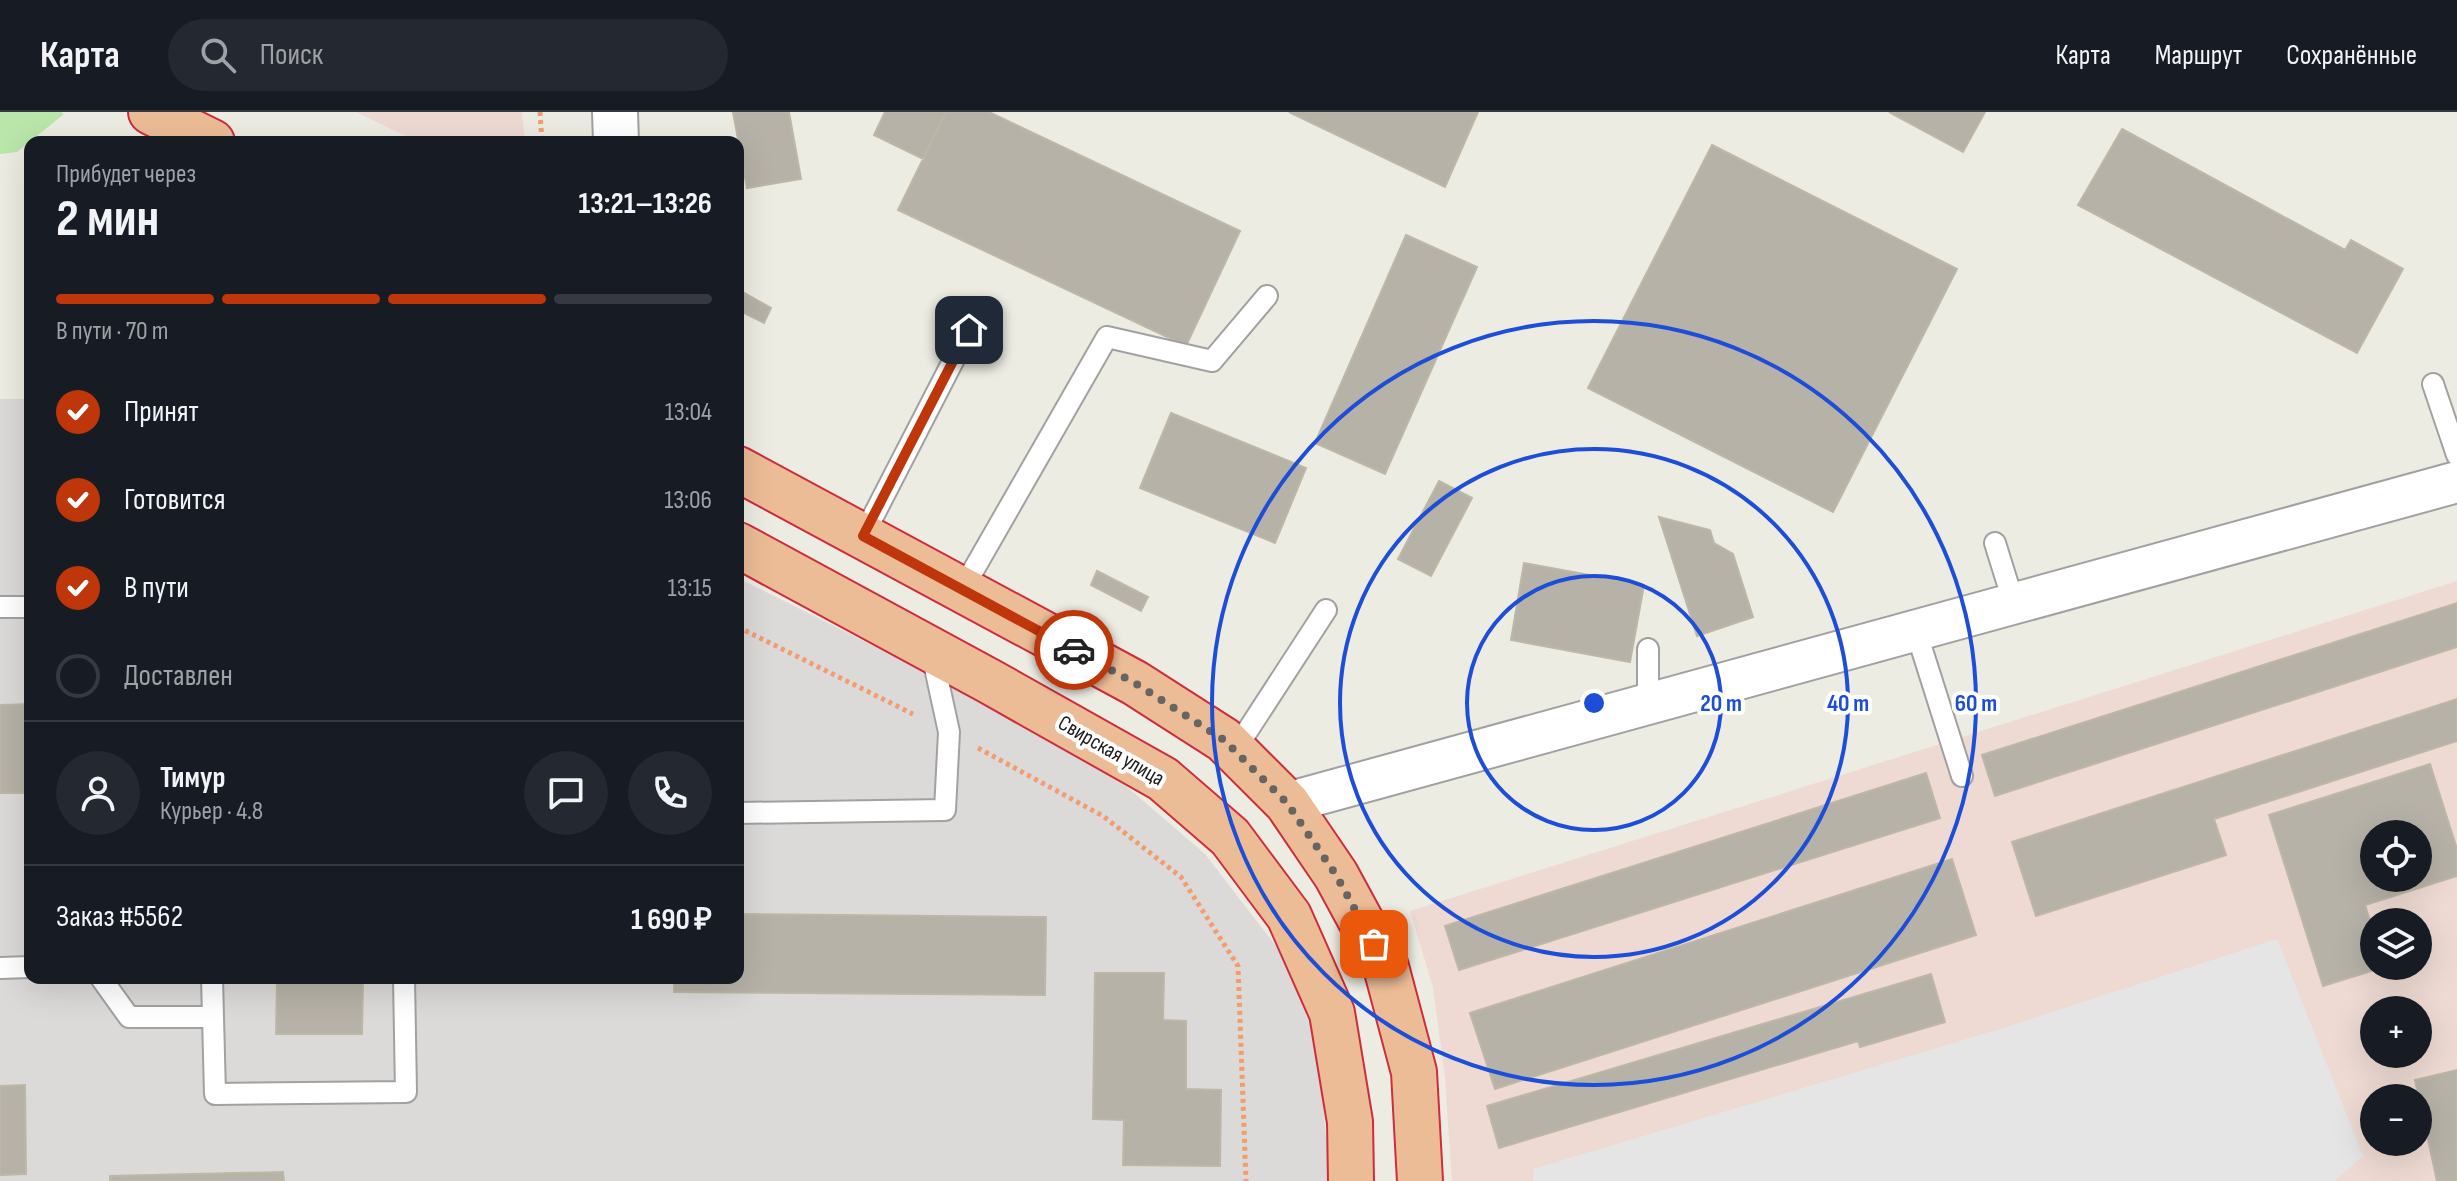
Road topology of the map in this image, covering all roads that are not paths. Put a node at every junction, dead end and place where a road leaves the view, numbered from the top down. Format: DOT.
graph roads {
  1 [pos="151,112"];
  2 [pos="615,112"];
  3 [pos="196,136"];
  4 [pos="616,136"];
  5 [pos="1267,296"];
  6 [pos="969,330"];
  7 [pos="2433,384"];
  8 [pos="2457,455"];
  9 [pos="744,472"];
  10 [pos="2457,482"];
  11 [pos="863,536"];
  12 [pos="1995,543"];
  13 [pos="744,548"];
  14 [pos="962,590"];
  15 [pos="2014,604"];
  16 [pos="0,607"];
  17 [pos="24,607"];
  18 [pos="1326,610"];
  19 [pos="1916,631"];
  20 [pos="1648,649"];
  21 [pos="931,650"];
  22 [pos="1648,704"];
  23 [pos="1235,750"];
  24 [pos="1962,776"];
  25 [pos="1287,803"];
  26 [pos="744,813"];
  27 [pos="24,967"];
  28 [pos="0,968"];
  29 [pos="105,984"];
  30 [pos="212,984"];
  31 [pos="404,984"];
  32 [pos="212,1017"];
  33 [pos="1351,1181"];
  34 [pos="1420,1181"];
  1 -- 3 [label="highway"];
  2 -- 4 [label="street"];
  5 -- 14 [label="lane"];
  6 -- 11 [label="lane"];
  7 -- 8 [label="lane"];
  9 -- 11 [label="highway"];
  10 -- 15 [label="street"];
  11 -- 14 [label="highway"];
  12 -- 15 [label="lane"];
  13 -- 21 [label="highway, Свирская улица"];
  14 -- 23 [label="highway"];
  15 -- 19 [label="street"];
  16 -- 17 [label="lane"];
  18 -- 23 [label="lane"];
  19 -- 22 [label="street"];
  19 -- 24 [label="lane"];
  20 -- 22 [label="lane"];
  21 -- 26 [label="lane"];
  21 -- 33 [label="highway, Свирская улица"];
  22 -- 25 [label="street"];
  23 -- 25 [label="highway"];
  25 -- 34 [label="highway"];
  27 -- 28 [label="lane"];
  29 -- 32 [label="lane"];
  30 -- 32 [label="lane"];
  31 -- 32 [label="lane"];
}
